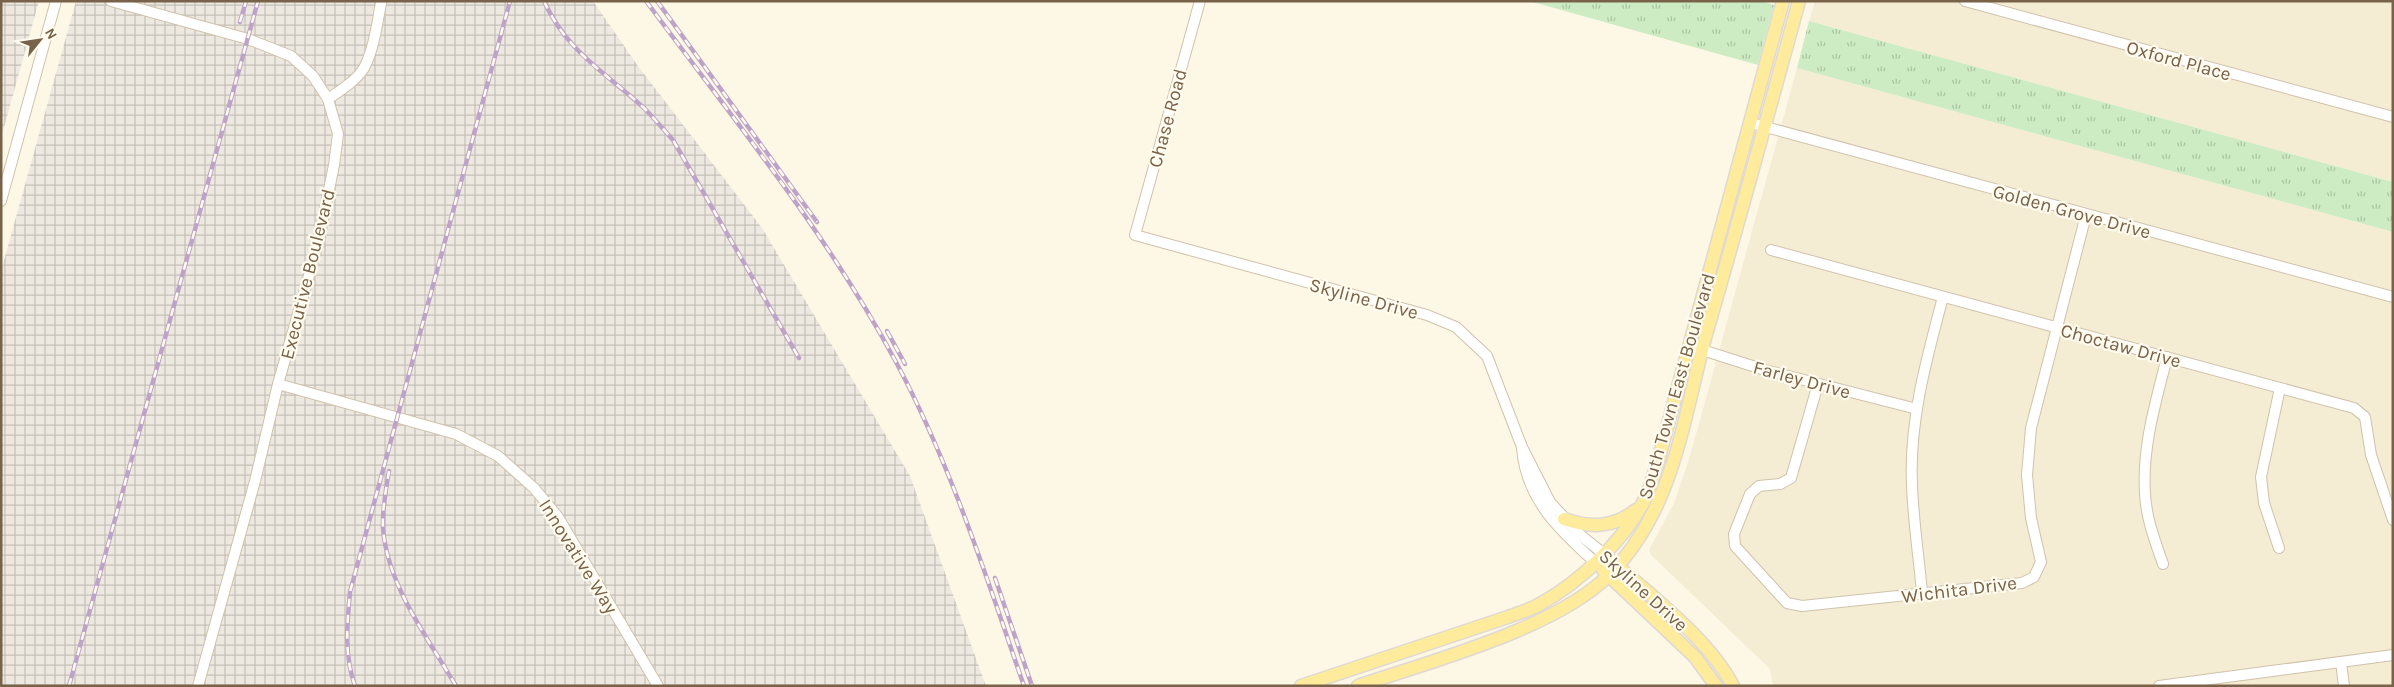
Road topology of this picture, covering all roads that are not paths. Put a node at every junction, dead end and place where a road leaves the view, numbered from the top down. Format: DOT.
graph roads {
  1 [pos="56,1"];
  2 [pos="111,1"];
  3 [pos="1200,1"];
  4 [pos="1784,1"];
  5 [pos="1799,1"];
  6 [pos="1965,1"];
  7 [pos="381,3"];
  8 [pos="328,99"];
  9 [pos="2393,117"];
  10 [pos="1751,123"];
  11 [pos="1765,127"];
  12 [pos="1,200"];
  13 [pos="2086,215"];
  14 [pos="1135,235"];
  15 [pos="1771,250"];
  16 [pos="1943,297"];
  17 [pos="2393,298"];
  18 [pos="2056,327"];
  19 [pos="1688,347"];
  20 [pos="1702,350"];
  21 [pos="2167,357"];
  22 [pos="278,384"];
  23 [pos="1818,384"];
  24 [pos="2280,388"];
  25 [pos="1916,409"];
  26 [pos="1522,447"];
  27 [pos="1642,505"];
  28 [pos="1564,519"];
  29 [pos="2393,520"];
  30 [pos="2279,548"];
  31 [pos="1600,559"];
  32 [pos="2163,564"];
  33 [pos="1617,566"];
  34 [pos="1608,576"];
  35 [pos="1922,594"];
  36 [pos="2393,655"];
  37 [pos="2341,662"];
  38 [pos="2223,682"];
  39 [pos="198,686"];
  40 [pos="658,686"];
  41 [pos="1301,686"];
  42 [pos="1358,686"];
  43 [pos="1716,686"];
  44 [pos="1733,686"];
  45 [pos="2159,686"];
  46 [pos="2344,686"];
  1 -- 12 [label="street"];
  2 -- 8 [label="street, Executive Boulevard"];
  3 -- 14 [label="street, Chase Road"];
  4 -- 10 [label="main road, South Town East Boulevard"];
  5 -- 11 [label="main road, South Town East Boulevard"];
  6 -- 9 [label="street, Oxford Place"];
  7 -- 8 [label="street"];
  8 -- 22 [label="street, Executive Boulevard"];
  10 -- 11 [label="street, Golden Grove Drive"];
  10 -- 19 [label="main road, South Town East Boulevard"];
  11 -- 13 [label="street, Golden Grove Drive"];
  11 -- 20 [label="main road, South Town East Boulevard"];
  13 -- 17 [label="street, Golden Grove Drive"];
  13 -- 18 [label="street, Wichita Drive"];
  14 -- 26 [label="street, Skyline Drive"];
  15 -- 16 [label="street, Choctaw Drive"];
  16 -- 18 [label="street, Choctaw Drive"];
  16 -- 25 [label="street"];
  18 -- 21 [label="street, Choctaw Drive"];
  18 -- 35 [label="street, Wichita Drive"];
  19 -- 20 [label="street, Farley Drive"];
  19 -- 27 [label="main road, South Town East Boulevard"];
  20 -- 23 [label="street, Farley Drive"];
  20 -- 33 [label="main road, South Town East Boulevard"];
  21 -- 24 [label="street, Choctaw Drive"];
  21 -- 32 [label="street"];
  22 -- 39 [label="street, Executive Boulevard"];
  22 -- 40 [label="street, Innovative Way"];
  23 -- 25 [label="street, Farley Drive"];
  23 -- 35 [label="street, Wichita Drive"];
  24 -- 29 [label="street, Choctaw Drive"];
  24 -- 30 [label="street"];
  25 -- 35 [label="street"];
  26 -- 28 [label="street, Skyline Drive"];
  26 -- 31 [label="street, Skyline Drive"];
  27 -- 28 [label="main road"];
  27 -- 31 [label="main road, South Town East Boulevard"];
  28 -- 31 [label="street, Skyline Drive"];
  31 -- 33 [label="main road, Skyline Drive"];
  31 -- 34 [label="main road, Skyline Drive"];
  31 -- 41 [label="main road, South Town East Boulevard"];
  33 -- 34 [label="main road, South Town East Boulevard"];
  33 -- 44 [label="main road, Skyline Drive"];
  34 -- 42 [label="main road, South Town East Boulevard"];
  34 -- 43 [label="main road, Skyline Drive"];
  36 -- 37 [label="street"];
  37 -- 38 [label="street"];
  37 -- 46 [label="street"];
  38 -- 45 [label="street"];
}
